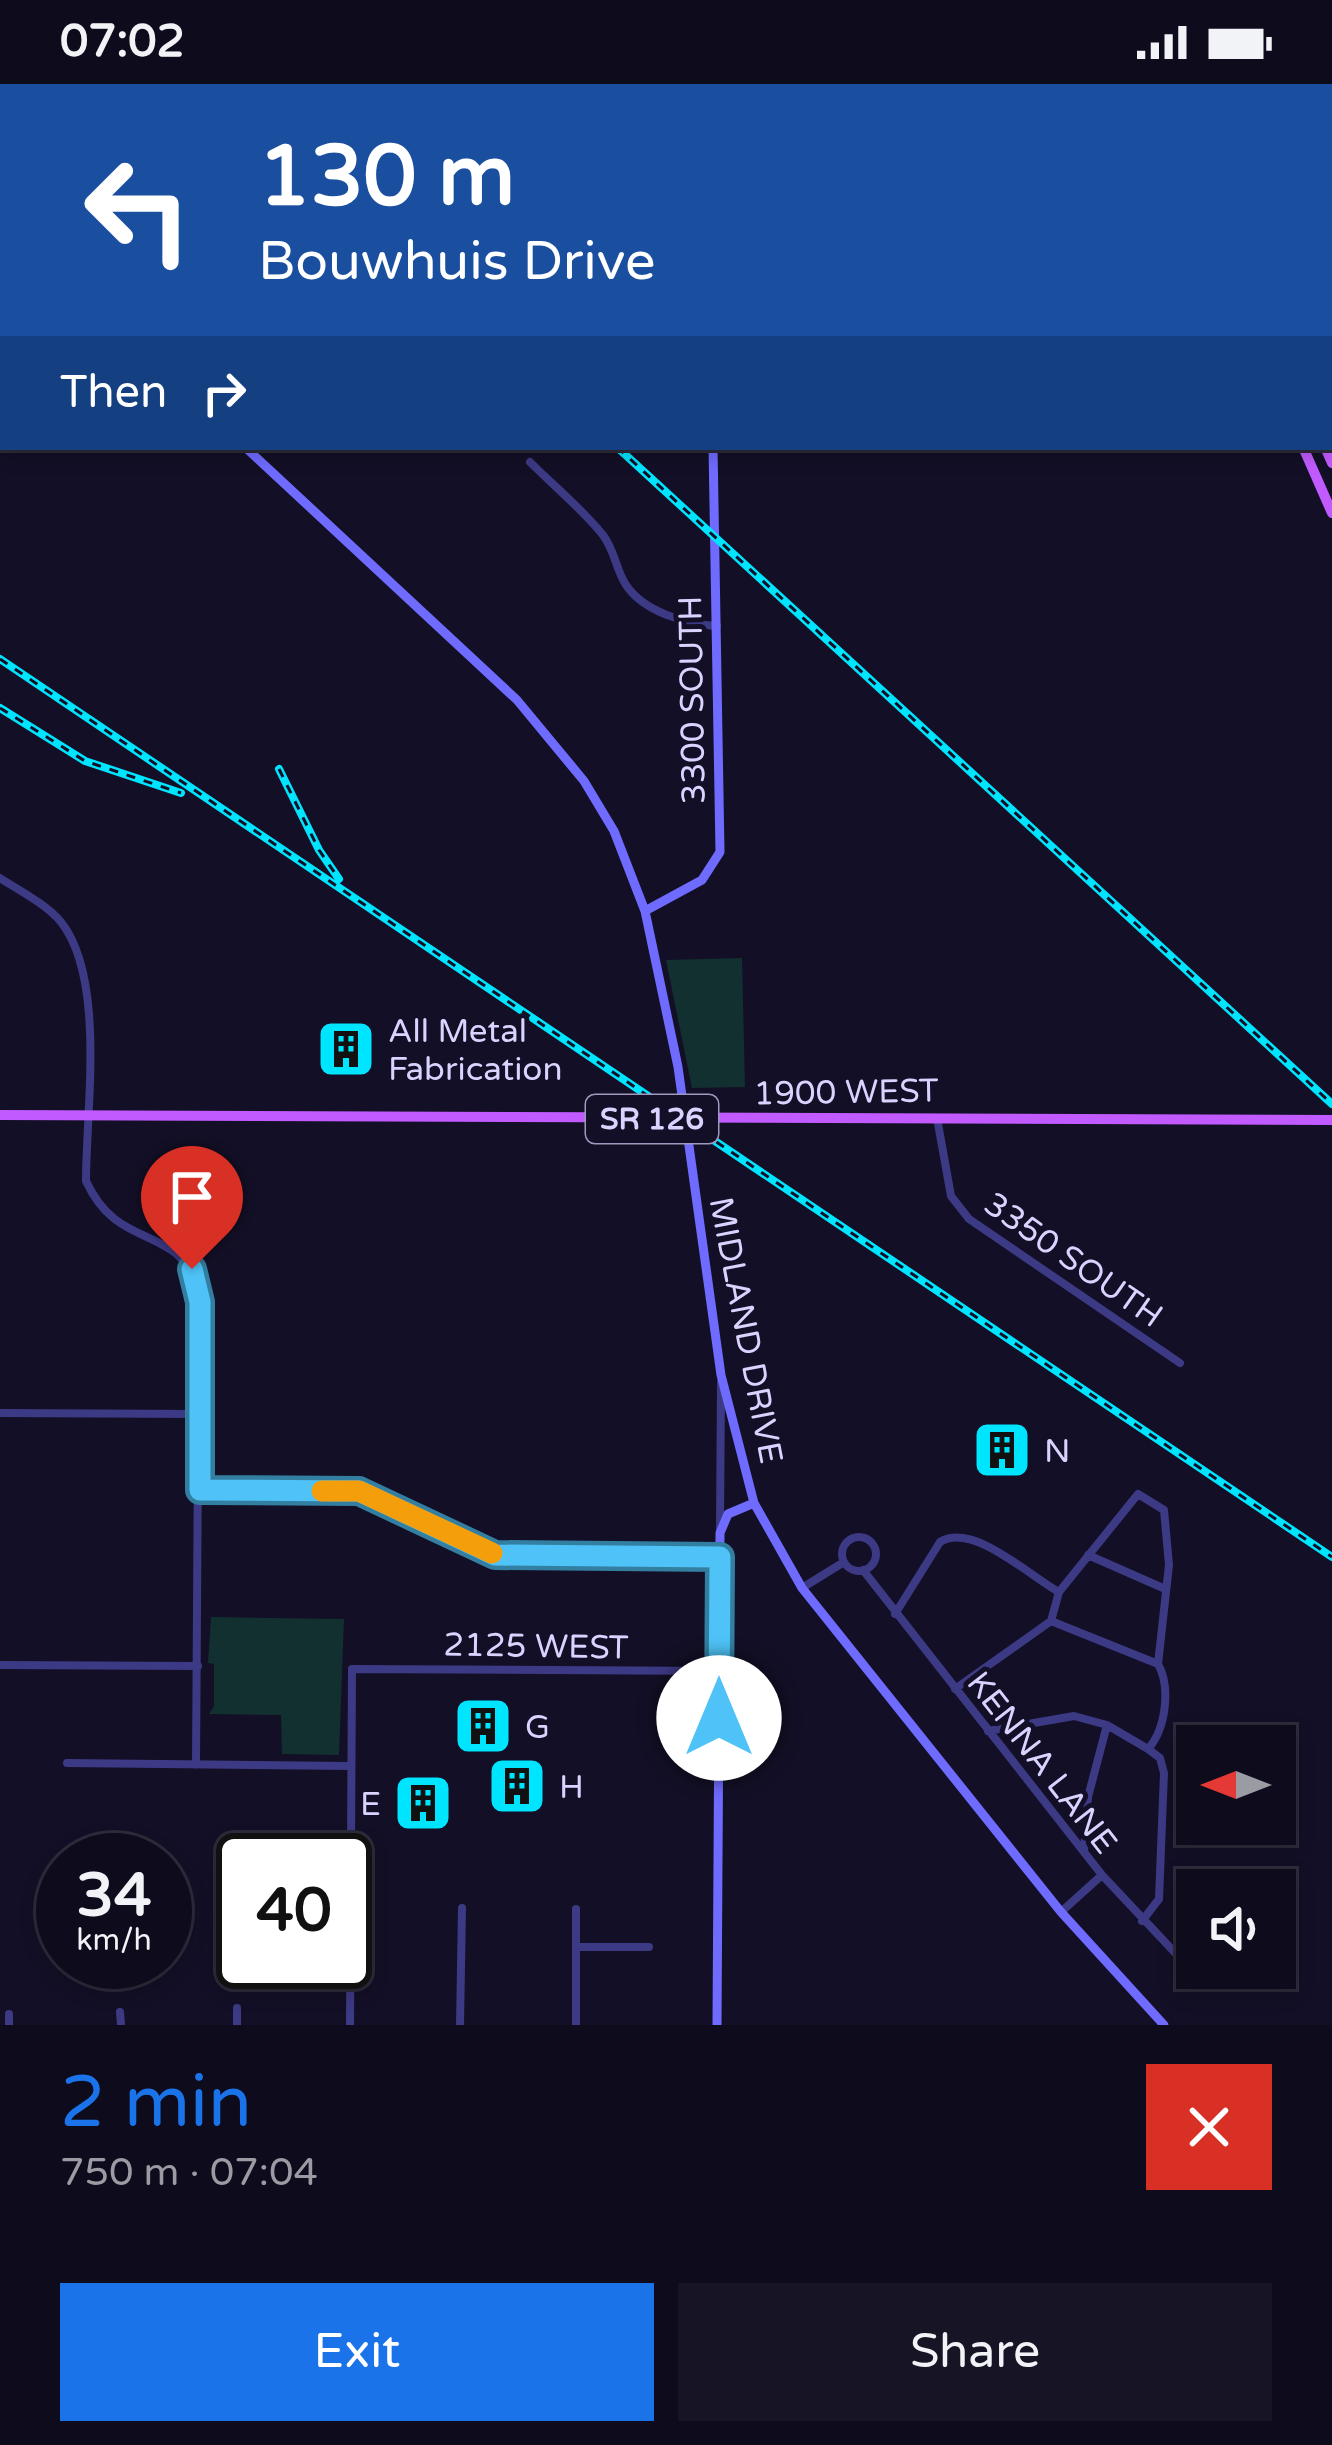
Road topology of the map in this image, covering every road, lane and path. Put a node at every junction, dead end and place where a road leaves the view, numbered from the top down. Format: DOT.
graph roads {
  1 [pos="248,450"];
  2 [pos="712,450"];
  3 [pos="1304,450"];
  4 [pos="530,462"];
  5 [pos="1332,513"];
  6 [pos="717,626"];
  7 [pos="0,878"];
  8 [pos="645,911"];
  9 [pos="0,1115"];
  10 [pos="86,1116"];
  11 [pos="937,1117"];
  12 [pos="682,1120"];
  13 [pos="1332,1120"];
  14 [pos="1180,1363"];
  15 [pos="721,1375"];
  16 [pos="0,1413"];
  17 [pos="200,1414"];
  18 [pos="200,1490"];
  19 [pos="754,1503"];
  20 [pos="720,1532"];
  21 [pos="1088,1555"];
  22 [pos="720,1557"];
  23 [pos="844,1562"];
  24 [pos="863,1570"];
  25 [pos="802,1588"];
  26 [pos="1163,1588"];
  27 [pos="1059,1592"];
  28 [pos="895,1614"];
  29 [pos="1051,1621"];
  30 [pos="1158,1664"];
  31 [pos="0,1665"];
  32 [pos="198,1666"];
  33 [pos="719,1671"];
  34 [pos="955,1690"];
  35 [pos="1107,1725"];
  36 [pos="988,1731"];
  37 [pos="1148,1749"];
  38 [pos="67,1763"];
  39 [pos="196,1765"];
  40 [pos="350,1766"];
  41 [pos="1084,1852"];
  42 [pos="1102,1875"];
  43 [pos="462,1908"];
  44 [pos="576,1909"];
  45 [pos="1061,1912"];
  46 [pos="1142,1921"];
  47 [pos="649,1947"];
  48 [pos="578,1948"];
  49 [pos="1176,1956"];
  50 [pos="237,2008"];
  51 [pos="120,2012"];
  52 [pos="9,2014"];
  53 [pos="9,2025"];
  54 [pos="121,2025"];
  55 [pos="237,2025"];
  56 [pos="350,2025"];
  57 [pos="460,2025"];
  58 [pos="576,2025"];
  59 [pos="717,2025"];
  60 [pos="1164,2025"];
  1 -- 8 [label="street, MIDLAND DRIVE"];
  2 -- 6 [label="street, 3300 SOUTH"];
  3 -- 5 [label="main road"];
  4 -- 6 [label="street"];
  6 -- 8 [label="street, 3300 SOUTH"];
  7 -- 10 [label="street"];
  8 -- 12 [label="street, MIDLAND DRIVE"];
  9 -- 10 [label="main road, 1900 WEST / SR 126"];
  10 -- 12 [label="main road, 1900 WEST / SR 126"];
  10 -- 17 [label="street"];
  11 -- 12 [label="main road, 1900 WEST / SR 126"];
  11 -- 13 [label="main road, 1900 WEST / SR 126"];
  11 -- 14 [label="street, 3350 SOUTH"];
  12 -- 15 [label="street, MIDLAND DRIVE"];
  15 -- 19 [label="street, MIDLAND DRIVE"];
  15 -- 20 [label="street"];
  16 -- 17 [label="street"];
  17 -- 18 [label="street"];
  18 -- 22 [label="street"];
  18 -- 32 [label="street"];
  19 -- 20 [label="street"];
  19 -- 25 [label="street, MIDLAND DRIVE"];
  20 -- 22 [label="street"];
  21 -- 26 [label="street"];
  21 -- 26 [label="street"];
  21 -- 27 [label="street"];
  22 -- 33 [label="street"];
  23 -- 24 [label="street"];
  23 -- 24 [label="street"];
  23 -- 25 [label="street"];
  24 -- 28 [label="street, KENNA LANE"];
  25 -- 45 [label="street, MIDLAND DRIVE"];
  26 -- 30 [label="street"];
  27 -- 28 [label="street"];
  27 -- 29 [label="street"];
  28 -- 34 [label="street, KENNA LANE"];
  29 -- 30 [label="street"];
  29 -- 34 [label="street"];
  30 -- 37 [label="street"];
  31 -- 32 [label="street"];
  32 -- 39 [label="street"];
  33 -- 40 [label="street, 2125 WEST"];
  33 -- 59 [label="street"];
  34 -- 36 [label="street, KENNA LANE"];
  35 -- 36 [label="street"];
  35 -- 37 [label="street"];
  35 -- 41 [label="street"];
  36 -- 41 [label="street, KENNA LANE"];
  37 -- 46 [label="street"];
  38 -- 39 [label="street"];
  39 -- 40 [label="street"];
  40 -- 56 [label="street"];
  41 -- 42 [label="street, KENNA LANE"];
  42 -- 45 [label="street"];
  42 -- 46 [label="street, KENNA LANE"];
  43 -- 57 [label="street"];
  44 -- 48 [label="street"];
  45 -- 60 [label="street, MIDLAND DRIVE"];
  46 -- 49 [label="street, KENNA LANE"];
  47 -- 48 [label="street"];
  48 -- 58 [label="street"];
  50 -- 55 [label="street"];
  51 -- 54 [label="street"];
  52 -- 53 [label="street"];
}
